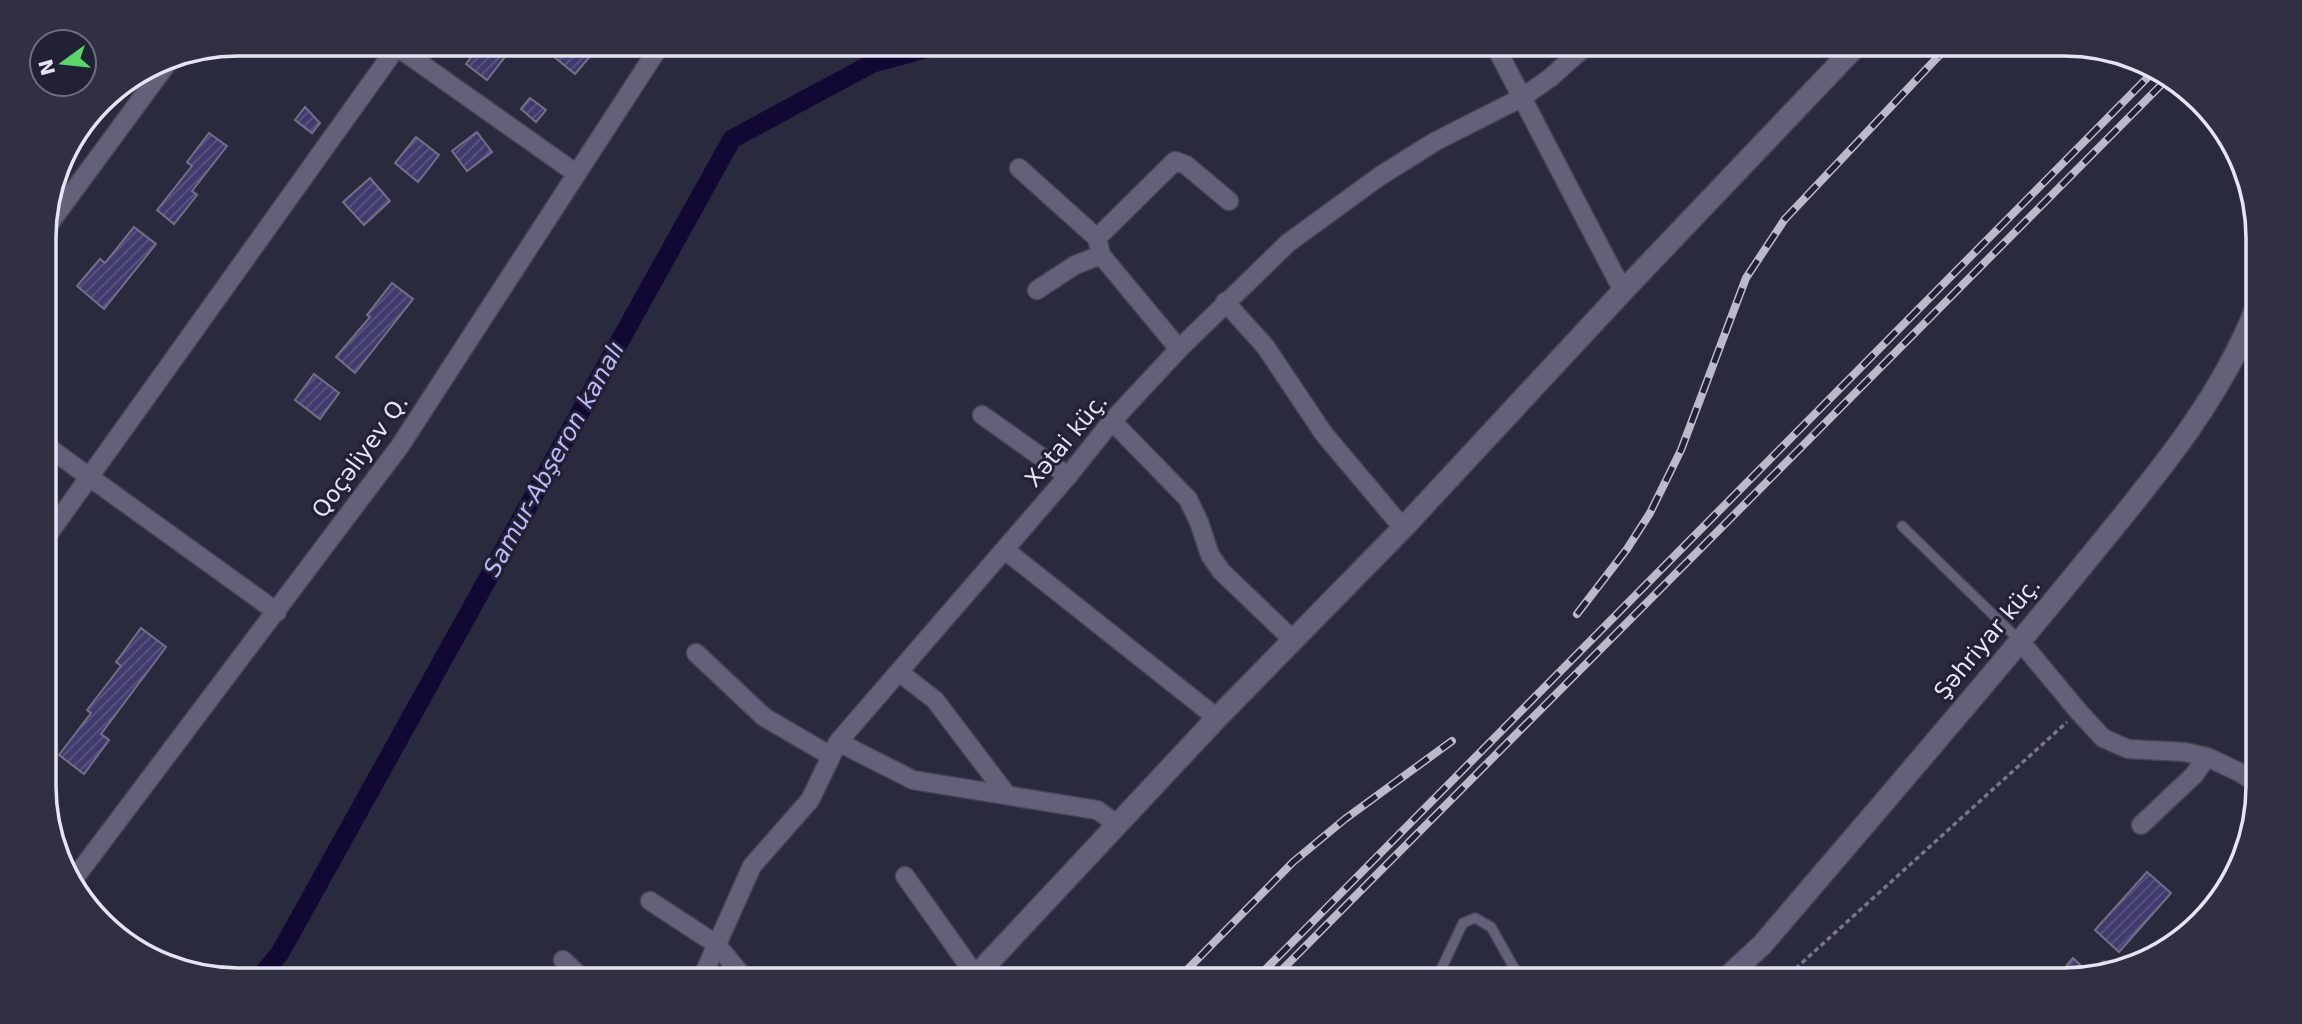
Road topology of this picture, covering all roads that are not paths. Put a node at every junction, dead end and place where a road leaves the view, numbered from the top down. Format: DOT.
graph roads {
  1 [pos="388,56"];
  2 [pos="411,56"];
  3 [pos="653,56"];
  4 [pos="1501,56"];
  5 [pos="1575,56"];
  6 [pos="1847,56"];
  7 [pos="159,75"];
  8 [pos="1523,97"];
  9 [pos="1019,168"];
  10 [pos="576,174"];
  11 [pos="1229,201"];
  12 [pos="59,210"];
  13 [pos="1099,247"];
  14 [pos="1037,290"];
  15 [pos="1623,291"];
  16 [pos="1226,302"];
  17 [pos="2246,330"];
  18 [pos="1179,349"];
  19 [pos="982,415"];
  20 [pos="1112,421"];
  21 [pos="56,453"];
  22 [pos="1068,476"];
  23 [pos="88,477"];
  24 [pos="56,523"];
  25 [pos="1902,526"];
  26 [pos="1404,528"];
  27 [pos="1005,550"];
  28 [pos="277,612"];
  29 [pos="1292,639"];
  30 [pos="2020,641"];
  31 [pos="696,653"];
  32 [pos="899,672"];
  33 [pos="1217,718"];
  34 [pos="835,749"];
  35 [pos="2207,757"];
  36 [pos="2246,776"];
  37 [pos="1007,795"];
  38 [pos="1117,824"];
  39 [pos="2141,825"];
  40 [pos="78,873"];
  41 [pos="905,876"];
  42 [pos="650,901"];
  43 [pos="716,944"];
  44 [pos="563,960"];
  45 [pos="571,968"];
  46 [pos="706,968"];
  47 [pos="736,968"];
  48 [pos="967,968"];
  49 [pos="983,968"];
  50 [pos="1442,968"];
  51 [pos="1514,968"];
  52 [pos="1737,968"];
  1 -- 23 [label="street"];
  2 -- 10 [label="street"];
  3 -- 10 [label="street, Qoçəliyev Q."];
  4 -- 8 [label="street"];
  5 -- 8 [label="street, Xətai küç."];
  6 -- 15 [label="street"];
  7 -- 12 [label="street"];
  8 -- 15 [label="street"];
  8 -- 16 [label="street, Xətai küç."];
  9 -- 13 [label="street"];
  10 -- 28 [label="street, Qoçəliyev Q."];
  11 -- 13 [label="street"];
  13 -- 14 [label="street"];
  13 -- 18 [label="street"];
  15 -- 26 [label="street"];
  16 -- 18 [label="street, Xətai küç."];
  16 -- 26 [label="street"];
  17 -- 30 [label="street, Şəhriyar küç."];
  18 -- 20 [label="street, Xətai küç."];
  19 -- 22 [label="street"];
  20 -- 22 [label="street, Xətai küç."];
  20 -- 29 [label="street"];
  21 -- 23 [label="street"];
  22 -- 27 [label="street, Xətai küç."];
  23 -- 24 [label="street"];
  23 -- 28 [label="street"];
  25 -- 30 [label="lane"];
  26 -- 29 [label="street"];
  27 -- 32 [label="street, Xətai küç."];
  27 -- 33 [label="street"];
  28 -- 40 [label="street, Qoçəliyev Q."];
  29 -- 33 [label="street"];
  30 -- 35 [label="street"];
  30 -- 52 [label="street, Şəhriyar küç."];
  31 -- 34 [label="street"];
  32 -- 34 [label="street, Xətai küç."];
  32 -- 37 [label="street"];
  33 -- 38 [label="street"];
  34 -- 37 [label="street"];
  34 -- 43 [label="street, Xətai küç."];
  35 -- 36 [label="street"];
  35 -- 39 [label="street"];
  37 -- 38 [label="street"];
  38 -- 49 [label="street"];
  41 -- 48 [label="street"];
  42 -- 43 [label="street"];
  43 -- 46 [label="street, Xətai küç."];
  43 -- 47 [label="street"];
  44 -- 45 [label="street"];
  50 -- 51 [label="lane"];
}
